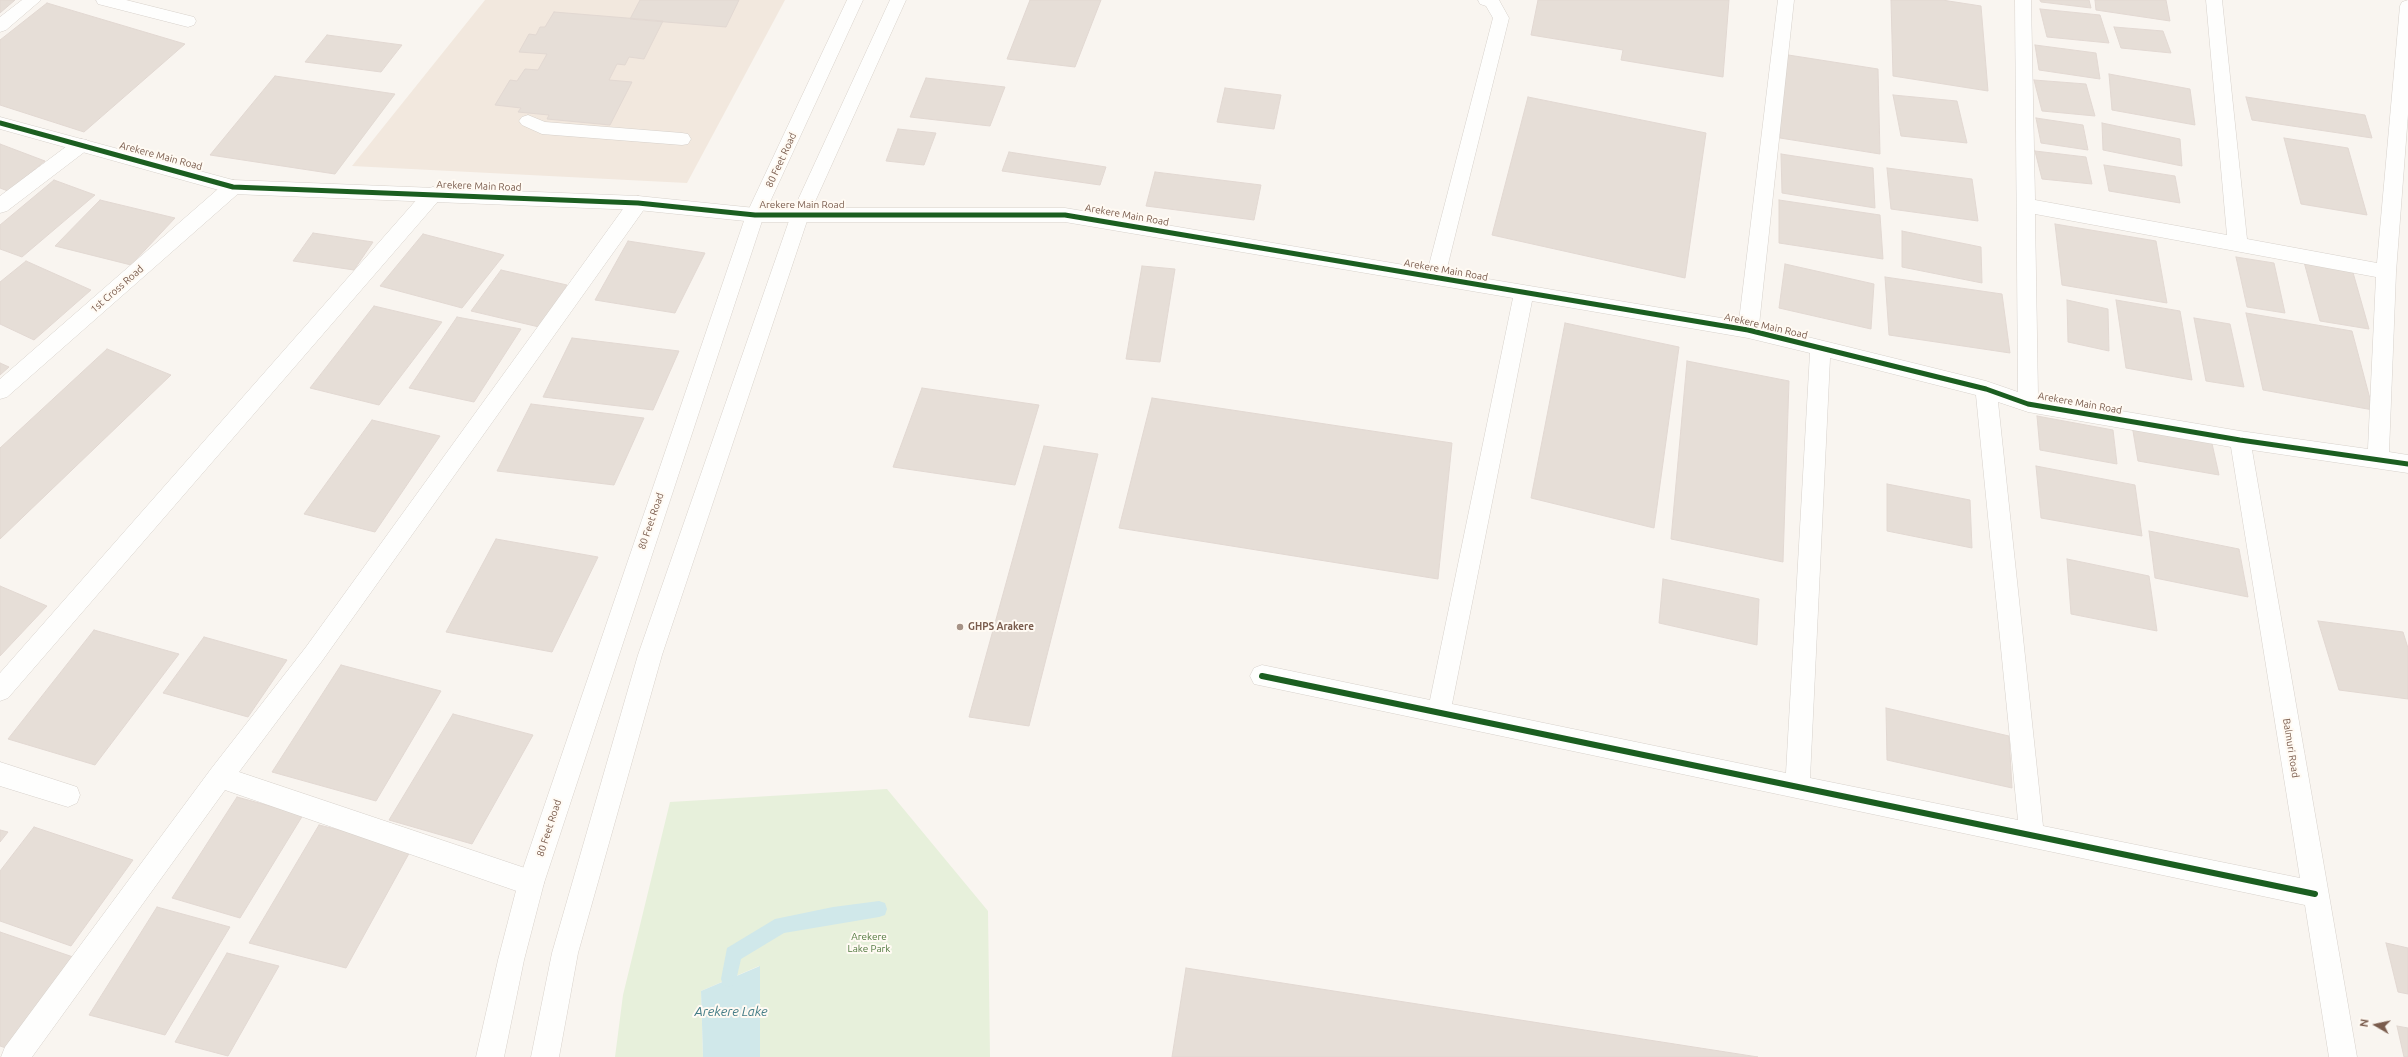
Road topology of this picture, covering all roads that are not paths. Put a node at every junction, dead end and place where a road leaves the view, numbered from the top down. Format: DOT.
graph roads {
  1 [pos="34,0"];
  2 [pos="104,0"];
  3 [pos="855,0"];
  4 [pos="898,0"];
  5 [pos="1486,0"];
  6 [pos="1786,0"];
  7 [pos="2023,0"];
  8 [pos="2214,0"];
  9 [pos="2408,6"];
  10 [pos="188,21"];
  11 [pos="0,26"];
  12 [pos="528,121"];
  13 [pos="0,123"];
  14 [pos="682,139"];
  15 [pos="81,145"];
  16 [pos="233,187"];
  17 [pos="433,194"];
  18 [pos="638,203"];
  19 [pos="2026,205"];
  20 [pos="0,206"];
  21 [pos="755,215"];
  22 [pos="800,215"];
  23 [pos="2238,246"];
  24 [pos="2386,272"];
  25 [pos="1435,278"];
  26 [pos="1524,293"];
  27 [pos="1748,330"];
  28 [pos="1820,349"];
  29 [pos="1986,389"];
  30 [pos="0,391"];
  31 [pos="2028,404"];
  32 [pos="2240,440"];
  33 [pos="2378,460"];
  34 [pos="2408,464"];
  35 [pos="1262,676"];
  36 [pos="0,690"];
  37 [pos="1439,712"];
  38 [pos="0,774"];
  39 [pos="220,777"];
  40 [pos="1797,787"];
  41 [pos="68,795"];
  42 [pos="2032,835"];
  43 [pos="531,883"];
  44 [pos="2315,894"];
  45 [pos="15,1057"];
  46 [pos="490,1057"];
  47 [pos="545,1057"];
  48 [pos="2342,1057"];
  1 -- 11 [label="street"];
  2 -- 10 [label="street"];
  3 -- 21 [label="street, 80 Feet Road"];
  4 -- 22 [label="street"];
  5 -- 25 [label="street"];
  6 -- 27 [label="street"];
  7 -- 19 [label="street"];
  8 -- 23 [label="street"];
  9 -- 24 [label="street"];
  12 -- 14 [label="street"];
  13 -- 15 [label="street, Arekere Main Road"];
  15 -- 16 [label="street, Arekere Main Road"];
  15 -- 20 [label="street"];
  16 -- 17 [label="street, Arekere Main Road"];
  16 -- 30 [label="street, 1st Cross Road"];
  17 -- 18 [label="street, Arekere Main Road"];
  17 -- 36 [label="street"];
  18 -- 21 [label="street, Arekere Main Road"];
  18 -- 39 [label="street"];
  19 -- 23 [label="street"];
  19 -- 31 [label="street"];
  21 -- 22 [label="street, Arekere Main Road"];
  21 -- 43 [label="street, 80 Feet Road"];
  22 -- 25 [label="street, Arekere Main Road"];
  22 -- 47 [label="street"];
  23 -- 24 [label="street"];
  24 -- 33 [label="street"];
  25 -- 26 [label="street, Arekere Main Road"];
  26 -- 27 [label="street, Arekere Main Road"];
  26 -- 37 [label="street"];
  27 -- 28 [label="street, Arekere Main Road"];
  28 -- 29 [label="street, Arekere Main Road"];
  28 -- 40 [label="street"];
  29 -- 31 [label="street, Arekere Main Road"];
  29 -- 42 [label="street"];
  31 -- 32 [label="street, Arekere Main Road"];
  32 -- 33 [label="street, Arekere Main Road"];
  32 -- 44 [label="street, Balmuri Road"];
  33 -- 34 [label="street, Arekere Main Road"];
  35 -- 37 [label="street"];
  37 -- 40 [label="street"];
  38 -- 41 [label="street"];
  39 -- 43 [label="street"];
  39 -- 45 [label="street"];
  40 -- 42 [label="street"];
  42 -- 44 [label="street"];
  43 -- 46 [label="street, 80 Feet Road"];
  44 -- 48 [label="street, Balmuri Road"];
}
